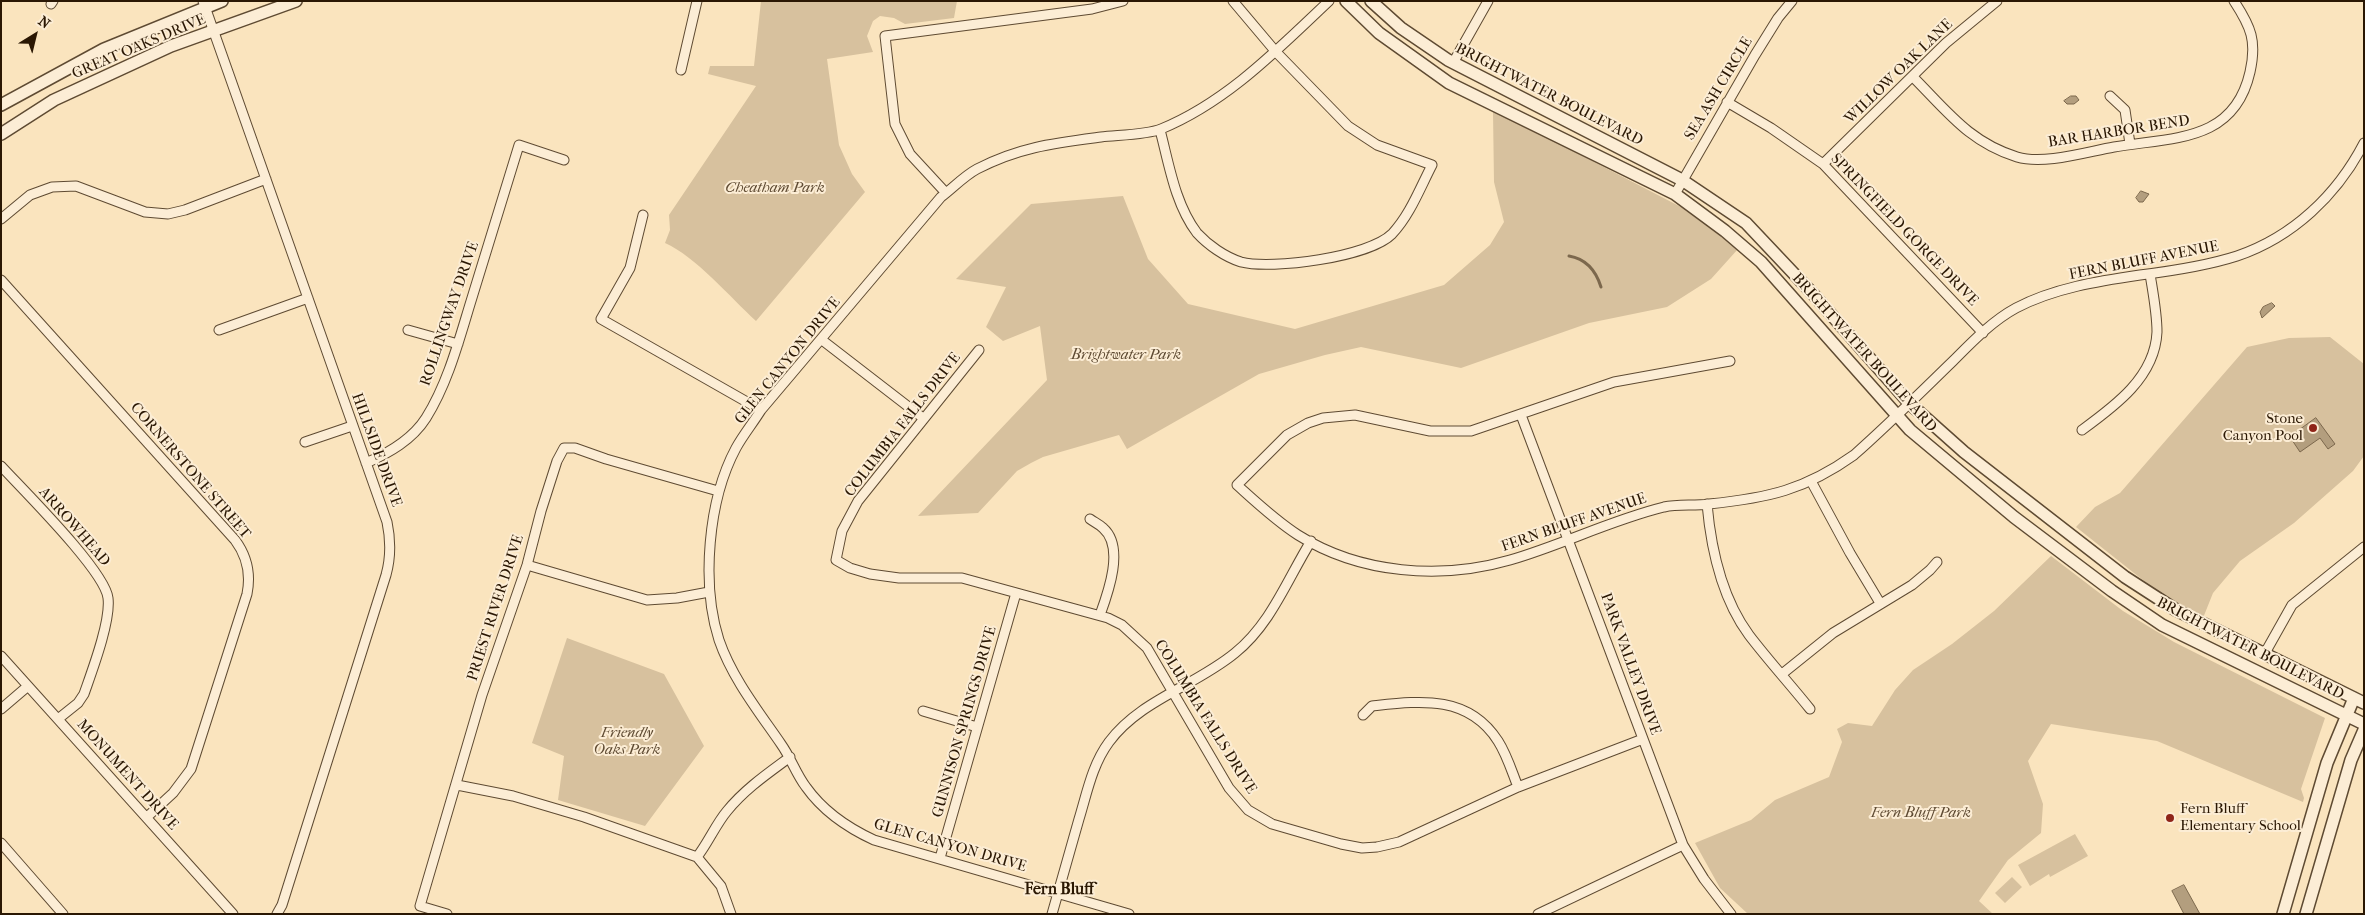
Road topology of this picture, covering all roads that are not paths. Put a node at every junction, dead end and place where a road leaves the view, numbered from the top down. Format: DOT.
graph roads {
  1 [pos="222,1"];
  2 [pos="296,1"];
  3 [pos="697,1"];
  4 [pos="1123,1"];
  5 [pos="1233,1"];
  6 [pos="1329,1"];
  7 [pos="1346,1"];
  8 [pos="1371,1"];
  9 [pos="1488,1"];
  10 [pos="1792,1"];
  11 [pos="1997,1"];
  12 [pos="2234,1"];
  13 [pos="204,4"];
  14 [pos="213,30"];
  15 [pos="1276,52"];
  16 [pos="1453,63"];
  17 [pos="681,70"];
  18 [pos="1913,77"];
  19 [pos="2110,96"];
  20 [pos="1727,102"];
  21 [pos="1,105"];
  22 [pos="1160,130"];
  23 [pos="1,134"];
  24 [pos="2364,143"];
  25 [pos="2130,144"];
  26 [pos="564,160"];
  27 [pos="1823,164"];
  28 [pos="266,179"];
  29 [pos="1682,180"];
  30 [pos="946,193"];
  31 [pos="1675,194"];
  32 [pos="643,215"];
  33 [pos="1,219"];
  34 [pos="2150,274"];
  35 [pos="1,280"];
  36 [pos="308,298"];
  37 [pos="219,330"];
  38 [pos="408,330"];
  39 [pos="1983,332"];
  40 [pos="822,340"];
  41 [pos="458,344"];
  42 [pos="979,350"];
  43 [pos="1730,360"];
  44 [pos="1909,403"];
  45 [pos="762,410"];
  46 [pos="1521,415"];
  47 [pos="1897,416"];
  48 [pos="923,418"];
  49 [pos="352,426"];
  50 [pos="2082,430"];
  51 [pos="304,442"];
  52 [pos="366,463"];
  53 [pos="1,466"];
  54 [pos="1811,480"];
  55 [pos="718,491"];
  56 [pos="1707,504"];
  57 [pos="1090,519"];
  58 [pos="1569,539"];
  59 [pos="1310,541"];
  60 [pos="2364,547"];
  61 [pos="1937,562"];
  62 [pos="528,565"];
  63 [pos="709,592"];
  64 [pos="1016,594"];
  65 [pos="1880,603"];
  66 [pos="1100,615"];
  67 [pos="2265,653"];
  68 [pos="1,656"];
  69 [pos="1782,674"];
  70 [pos="28,686"];
  71 [pos="1173,692"];
  72 [pos="2359,701"];
  73 [pos="1,709"];
  74 [pos="1810,709"];
  75 [pos="923,711"];
  76 [pos="1363,715"];
  77 [pos="2346,715"];
  78 [pos="58,719"];
  79 [pos="2364,724"];
  80 [pos="976,727"];
  81 [pos="2364,730"];
  82 [pos="1643,740"];
  83 [pos="790,757"];
  84 [pos="457,785"];
  85 [pos="1518,787"];
  86 [pos="147,817"];
  87 [pos="1,843"];
  88 [pos="1683,844"];
  89 [pos="697,857"];
  90 [pos="940,858"];
  91 [pos="1058,892"];
  92 [pos="64,914"];
  93 [pos="233,914"];
  94 [pos="277,914"];
  95 [pos="447,914"];
  96 [pos="731,914"];
  97 [pos="1052,914"];
  98 [pos="1129,914"];
  99 [pos="1538,914"];
  100 [pos="1731,914"];
  101 [pos="2283,914"];
  102 [pos="2306,914"];
  1 -- 13 [label="street, GREAT OAKS DRIVE"];
  2 -- 14 [label="street, GREAT OAKS DRIVE"];
  3 -- 17 [label="street"];
  4 -- 30 [label="street"];
  5 -- 15 [label="street"];
  6 -- 15 [label="street, GLEN CANYON DRIVE"];
  7 -- 31 [label="street, BRIGHTWATER BOULEVARD"];
  8 -- 16 [label="street, BRIGHTWATER BOULEVARD"];
  9 -- 16 [label="street"];
  10 -- 20 [label="street, SEA ASH CIRCLE"];
  11 -- 18 [label="street, WILLOW OAK LANE"];
  12 -- 25 [label="street, BAR HARBOR BEND"];
  13 -- 14 [label="street, HILLSIDE DRIVE"];
  13 -- 21 [label="street, GREAT OAKS DRIVE"];
  14 -- 23 [label="street, GREAT OAKS DRIVE"];
  14 -- 28 [label="street, HILLSIDE DRIVE"];
  15 -- 22 [label="street, GLEN CANYON DRIVE"];
  15 -- 22 [label="street"];
  16 -- 29 [label="street, BRIGHTWATER BOULEVARD"];
  18 -- 25 [label="street, BAR HARBOR BEND"];
  18 -- 27 [label="street, WILLOW OAK LANE"];
  19 -- 25 [label="street"];
  20 -- 27 [label="street, SPRINGFIELD GORGE DRIVE"];
  20 -- 29 [label="street, SEA ASH CIRCLE"];
  22 -- 30 [label="street, GLEN CANYON DRIVE"];
  24 -- 34 [label="street, FERN BLUFF AVENUE"];
  26 -- 41 [label="street, ROLLINGWAY DRIVE"];
  27 -- 39 [label="street, SPRINGFIELD GORGE DRIVE"];
  28 -- 33 [label="street"];
  28 -- 36 [label="street, HILLSIDE DRIVE"];
  29 -- 31 [label="street, SEA ASH CIRCLE"];
  29 -- 44 [label="street, BRIGHTWATER BOULEVARD"];
  30 -- 40 [label="street, GLEN CANYON DRIVE"];
  31 -- 47 [label="street, BRIGHTWATER BOULEVARD"];
  32 -- 45 [label="street"];
  34 -- 39 [label="street, FERN BLUFF AVENUE"];
  34 -- 50 [label="street"];
  35 -- 86 [label="street, CORNERSTONE STREET"];
  36 -- 37 [label="street"];
  36 -- 49 [label="street, HILLSIDE DRIVE"];
  38 -- 41 [label="street"];
  39 -- 44 [label="street, FERN BLUFF AVENUE"];
  40 -- 45 [label="street, GLEN CANYON DRIVE"];
  40 -- 48 [label="street"];
  41 -- 52 [label="street, ROLLINGWAY DRIVE"];
  42 -- 48 [label="street, COLUMBIA FALLS DRIVE"];
  43 -- 46 [label="street"];
  44 -- 47 [label="street, FERN BLUFF AVENUE"];
  44 -- 67 [label="street, BRIGHTWATER BOULEVARD"];
  45 -- 55 [label="street, GLEN CANYON DRIVE"];
  46 -- 58 [label="street, PARK VALLEY DRIVE"];
  46 -- 59 [label="street, FERN BLUFF AVENUE"];
  47 -- 54 [label="street, FERN BLUFF AVENUE"];
  47 -- 77 [label="street, BRIGHTWATER BOULEVARD"];
  48 -- 64 [label="street, COLUMBIA FALLS DRIVE"];
  49 -- 51 [label="street"];
  49 -- 52 [label="street, HILLSIDE DRIVE"];
  52 -- 94 [label="street, HILLSIDE DRIVE"];
  53 -- 78 [label="street, ARROWHEAD"];
  54 -- 56 [label="street, FERN BLUFF AVENUE"];
  54 -- 65 [label="street"];
  55 -- 62 [label="street, PRIEST RIVER DRIVE"];
  55 -- 63 [label="street, GLEN CANYON DRIVE"];
  56 -- 58 [label="street, FERN BLUFF AVENUE"];
  56 -- 69 [label="street"];
  57 -- 66 [label="street"];
  58 -- 59 [label="street, FERN BLUFF AVENUE"];
  58 -- 82 [label="street, PARK VALLEY DRIVE"];
  59 -- 71 [label="street"];
  60 -- 67 [label="street"];
  61 -- 65 [label="street"];
  62 -- 63 [label="street"];
  62 -- 84 [label="street, PRIEST RIVER DRIVE"];
  63 -- 83 [label="street, GLEN CANYON DRIVE"];
  64 -- 66 [label="street, COLUMBIA FALLS DRIVE"];
  64 -- 80 [label="street, GUNNISON SPRINGS DRIVE"];
  65 -- 69 [label="street"];
  66 -- 71 [label="street, COLUMBIA FALLS DRIVE"];
  67 -- 72 [label="street, BRIGHTWATER BOULEVARD"];
  68 -- 70 [label="street, MONUMENT DRIVE"];
  69 -- 74 [label="street"];
  70 -- 73 [label="street"];
  70 -- 78 [label="street, MONUMENT DRIVE"];
  71 -- 85 [label="street, COLUMBIA FALLS DRIVE"];
  71 -- 91 [label="street"];
  72 -- 77 [label="street"];
  75 -- 80 [label="street"];
  76 -- 85 [label="street"];
  77 -- 79 [label="street, BRIGHTWATER BOULEVARD"];
  77 -- 101 [label="street"];
  78 -- 86 [label="street, MONUMENT DRIVE"];
  80 -- 90 [label="street, GUNNISON SPRINGS DRIVE"];
  81 -- 102 [label="street"];
  82 -- 85 [label="street, COLUMBIA FALLS DRIVE"];
  82 -- 88 [label="street, PARK VALLEY DRIVE"];
  83 -- 89 [label="street"];
  83 -- 90 [label="street, GLEN CANYON DRIVE"];
  84 -- 89 [label="street"];
  84 -- 95 [label="street, PRIEST RIVER DRIVE"];
  86 -- 93 [label="street, MONUMENT DRIVE"];
  87 -- 92 [label="street"];
  88 -- 99 [label="street"];
  88 -- 100 [label="street, PARK VALLEY DRIVE"];
  89 -- 96 [label="street"];
  90 -- 91 [label="street, GLEN CANYON DRIVE"];
  91 -- 97 [label="street"];
  91 -- 98 [label="street, GLEN CANYON DRIVE"];
}
